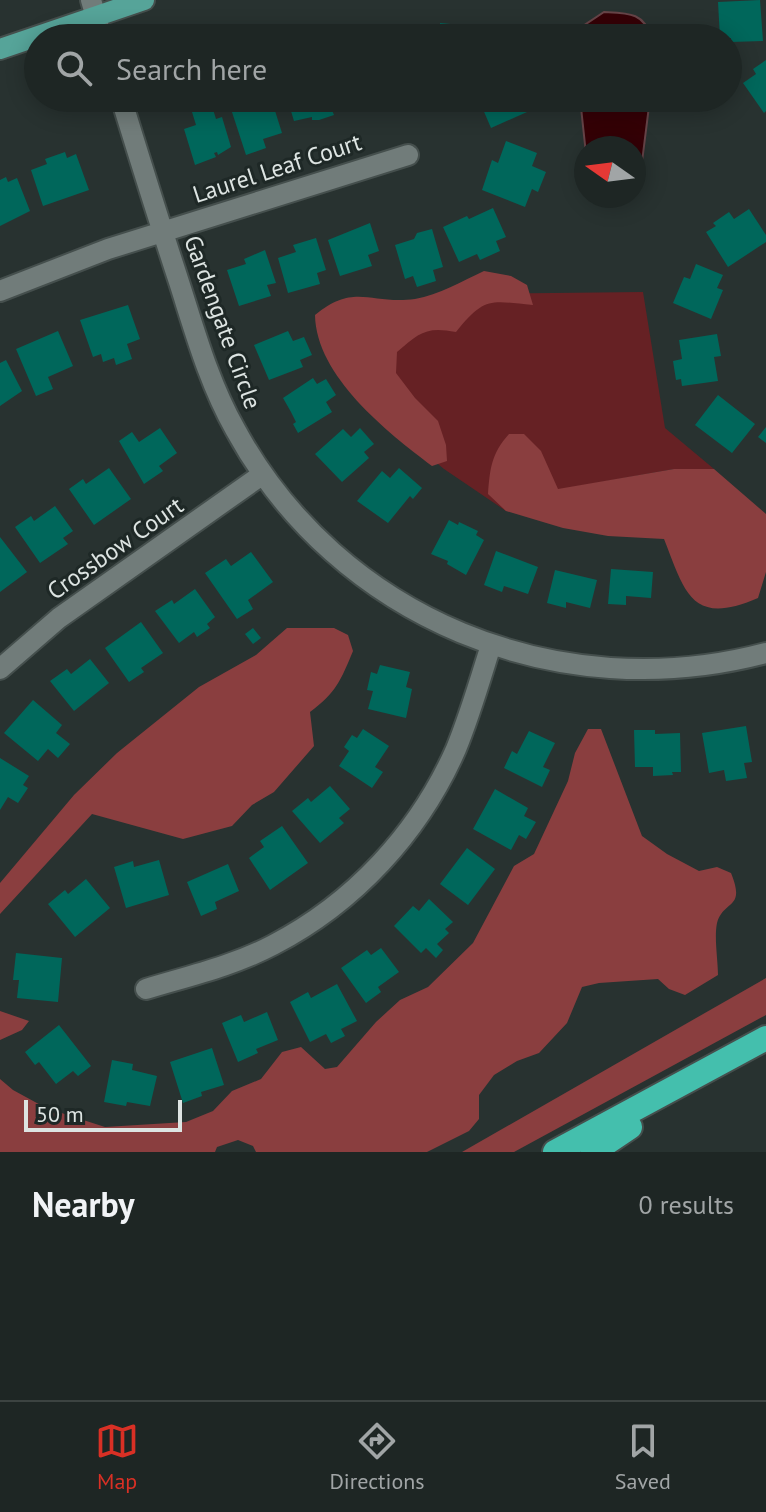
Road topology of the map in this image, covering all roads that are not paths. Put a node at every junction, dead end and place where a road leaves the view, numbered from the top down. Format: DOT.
graph roads {
  1 [pos="144,0"];
  2 [pos="93,8"];
  3 [pos="57,24"];
  4 [pos="24,38"];
  5 [pos="0,49"];
  6 [pos="125,112"];
  7 [pos="408,155"];
  8 [pos="163,232"];
  9 [pos="0,291"];
  10 [pos="263,474"];
  11 [pos="491,645"];
  12 [pos="766,653"];
  13 [pos="0,669"];
  14 [pos="146,989"];
  15 [pos="756,1044"];
  16 [pos="555,1152"];
  17 [pos="593,1152"];
  1 -- 2 [label="main road"];
  2 -- 3 [label="main road"];
  4 -- 5 [label="main road"];
  6 -- 8 [label="street, Gardengate Circle"];
  7 -- 8 [label="street, Laurel Leaf Court"];
  8 -- 9 [label="street, Laurel Leaf Court"];
  8 -- 10 [label="street, Gardengate Circle"];
  10 -- 11 [label="street, Gardengate Circle"];
  10 -- 13 [label="street, Crossbow Court"];
  11 -- 12 [label="street, Gardengate Circle"];
  11 -- 14 [label="street"];
  15 -- 16 [label="highway"];
  15 -- 17 [label="highway"];
}
